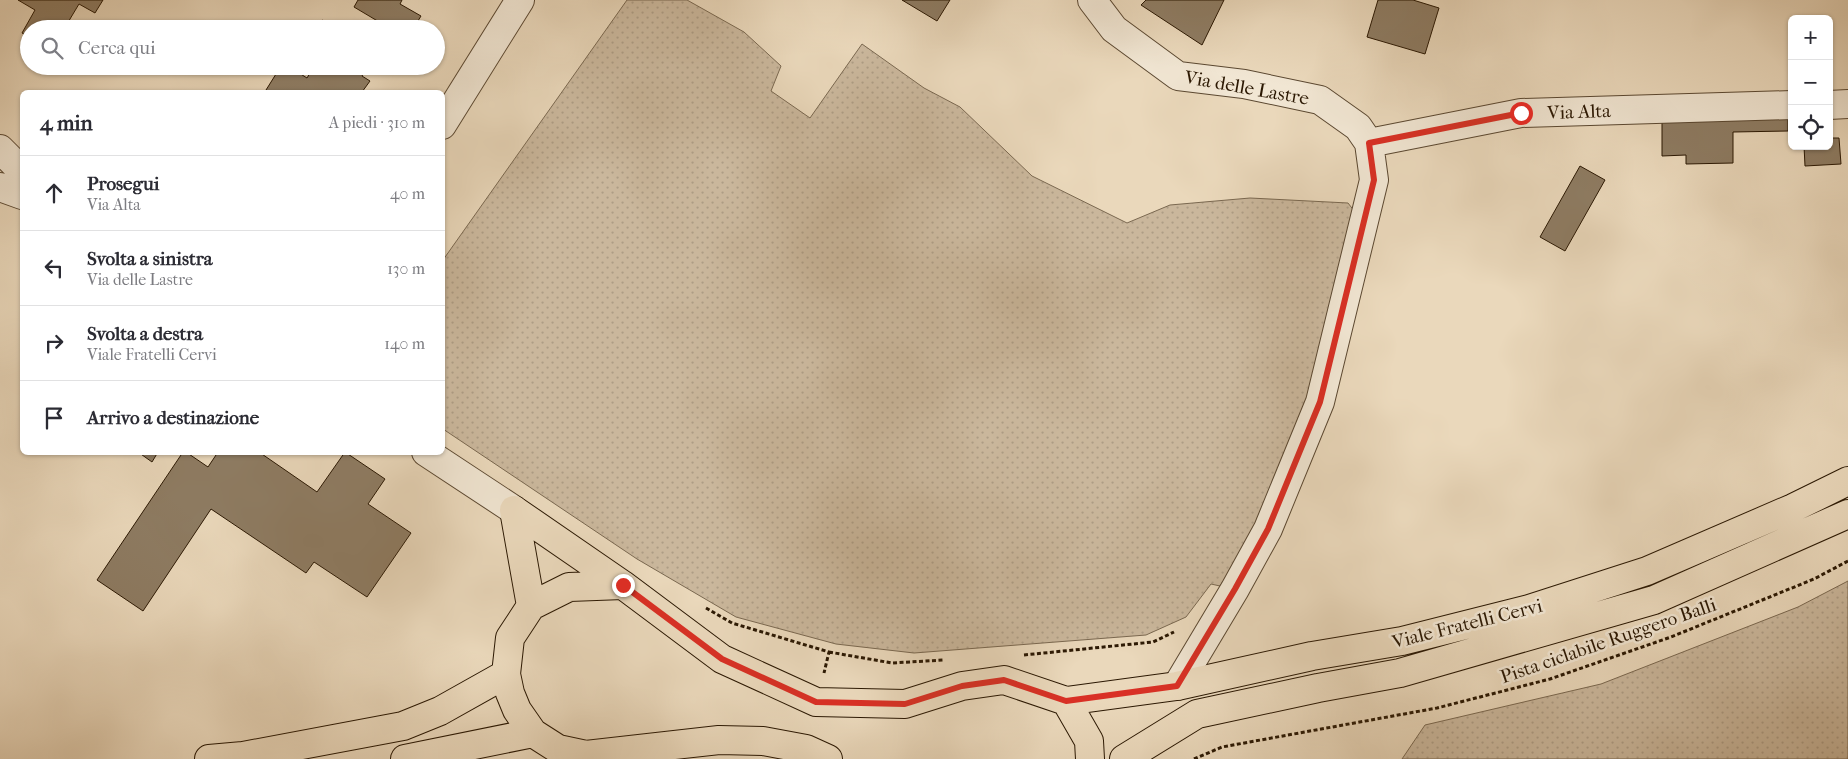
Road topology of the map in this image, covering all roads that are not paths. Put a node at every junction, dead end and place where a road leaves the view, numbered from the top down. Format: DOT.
graph roads {
  1 [pos="520,0"];
  2 [pos="1092,0"];
  3 [pos="1848,104"];
  4 [pos="1788,105"];
  5 [pos="1833,105"];
  6 [pos="445,120"];
  7 [pos="1369,143"];
  8 [pos="0,149"];
  9 [pos="20,169"];
  10 [pos="0,187"];
  11 [pos="20,194"];
  12 [pos="431,455"];
  13 [pos="1848,481"];
  14 [pos="514,510"];
  15 [pos="1848,514"];
  16 [pos="623,585"];
  17 [pos="530,606"];
  18 [pos="506,674"];
  19 [pos="1177,686"];
  20 [pos="1066,701"];
  21 [pos="533,733"];
  22 [pos="209,759"];
  23 [pos="406,759"];
  24 [pos="828,759"];
  25 [pos="1090,759"];
  26 [pos="1124,759"];
  1 -- 6 [label="street"];
  2 -- 7 [label="street, Via delle Lastre"];
  3 -- 5 [label="street"];
  4 -- 7 [label="street, Via Alta"];
  7 -- 19 [label="street"];
  8 -- 9 [label="street"];
  10 -- 11 [label="street"];
  12 -- 14 [label="street"];
  13 -- 19 [label="main road, Viale Fratelli Cervi"];
  14 -- 16 [label="main road, Viale Fratelli Cervi"];
  14 -- 17 [label="main road"];
  15 -- 26 [label="main road, Viale Fratelli Cervi"];
  16 -- 17 [label="main road"];
  16 -- 20 [label="main road, Viale Fratelli Cervi"];
  17 -- 18 [label="main road"];
  18 -- 21 [label="main road"];
  18 -- 22 [label="main road"];
  19 -- 20 [label="main road, Viale Fratelli Cervi"];
  20 -- 25 [label="main road"];
  21 -- 23 [label="main road"];
  21 -- 24 [label="main road"];
}
